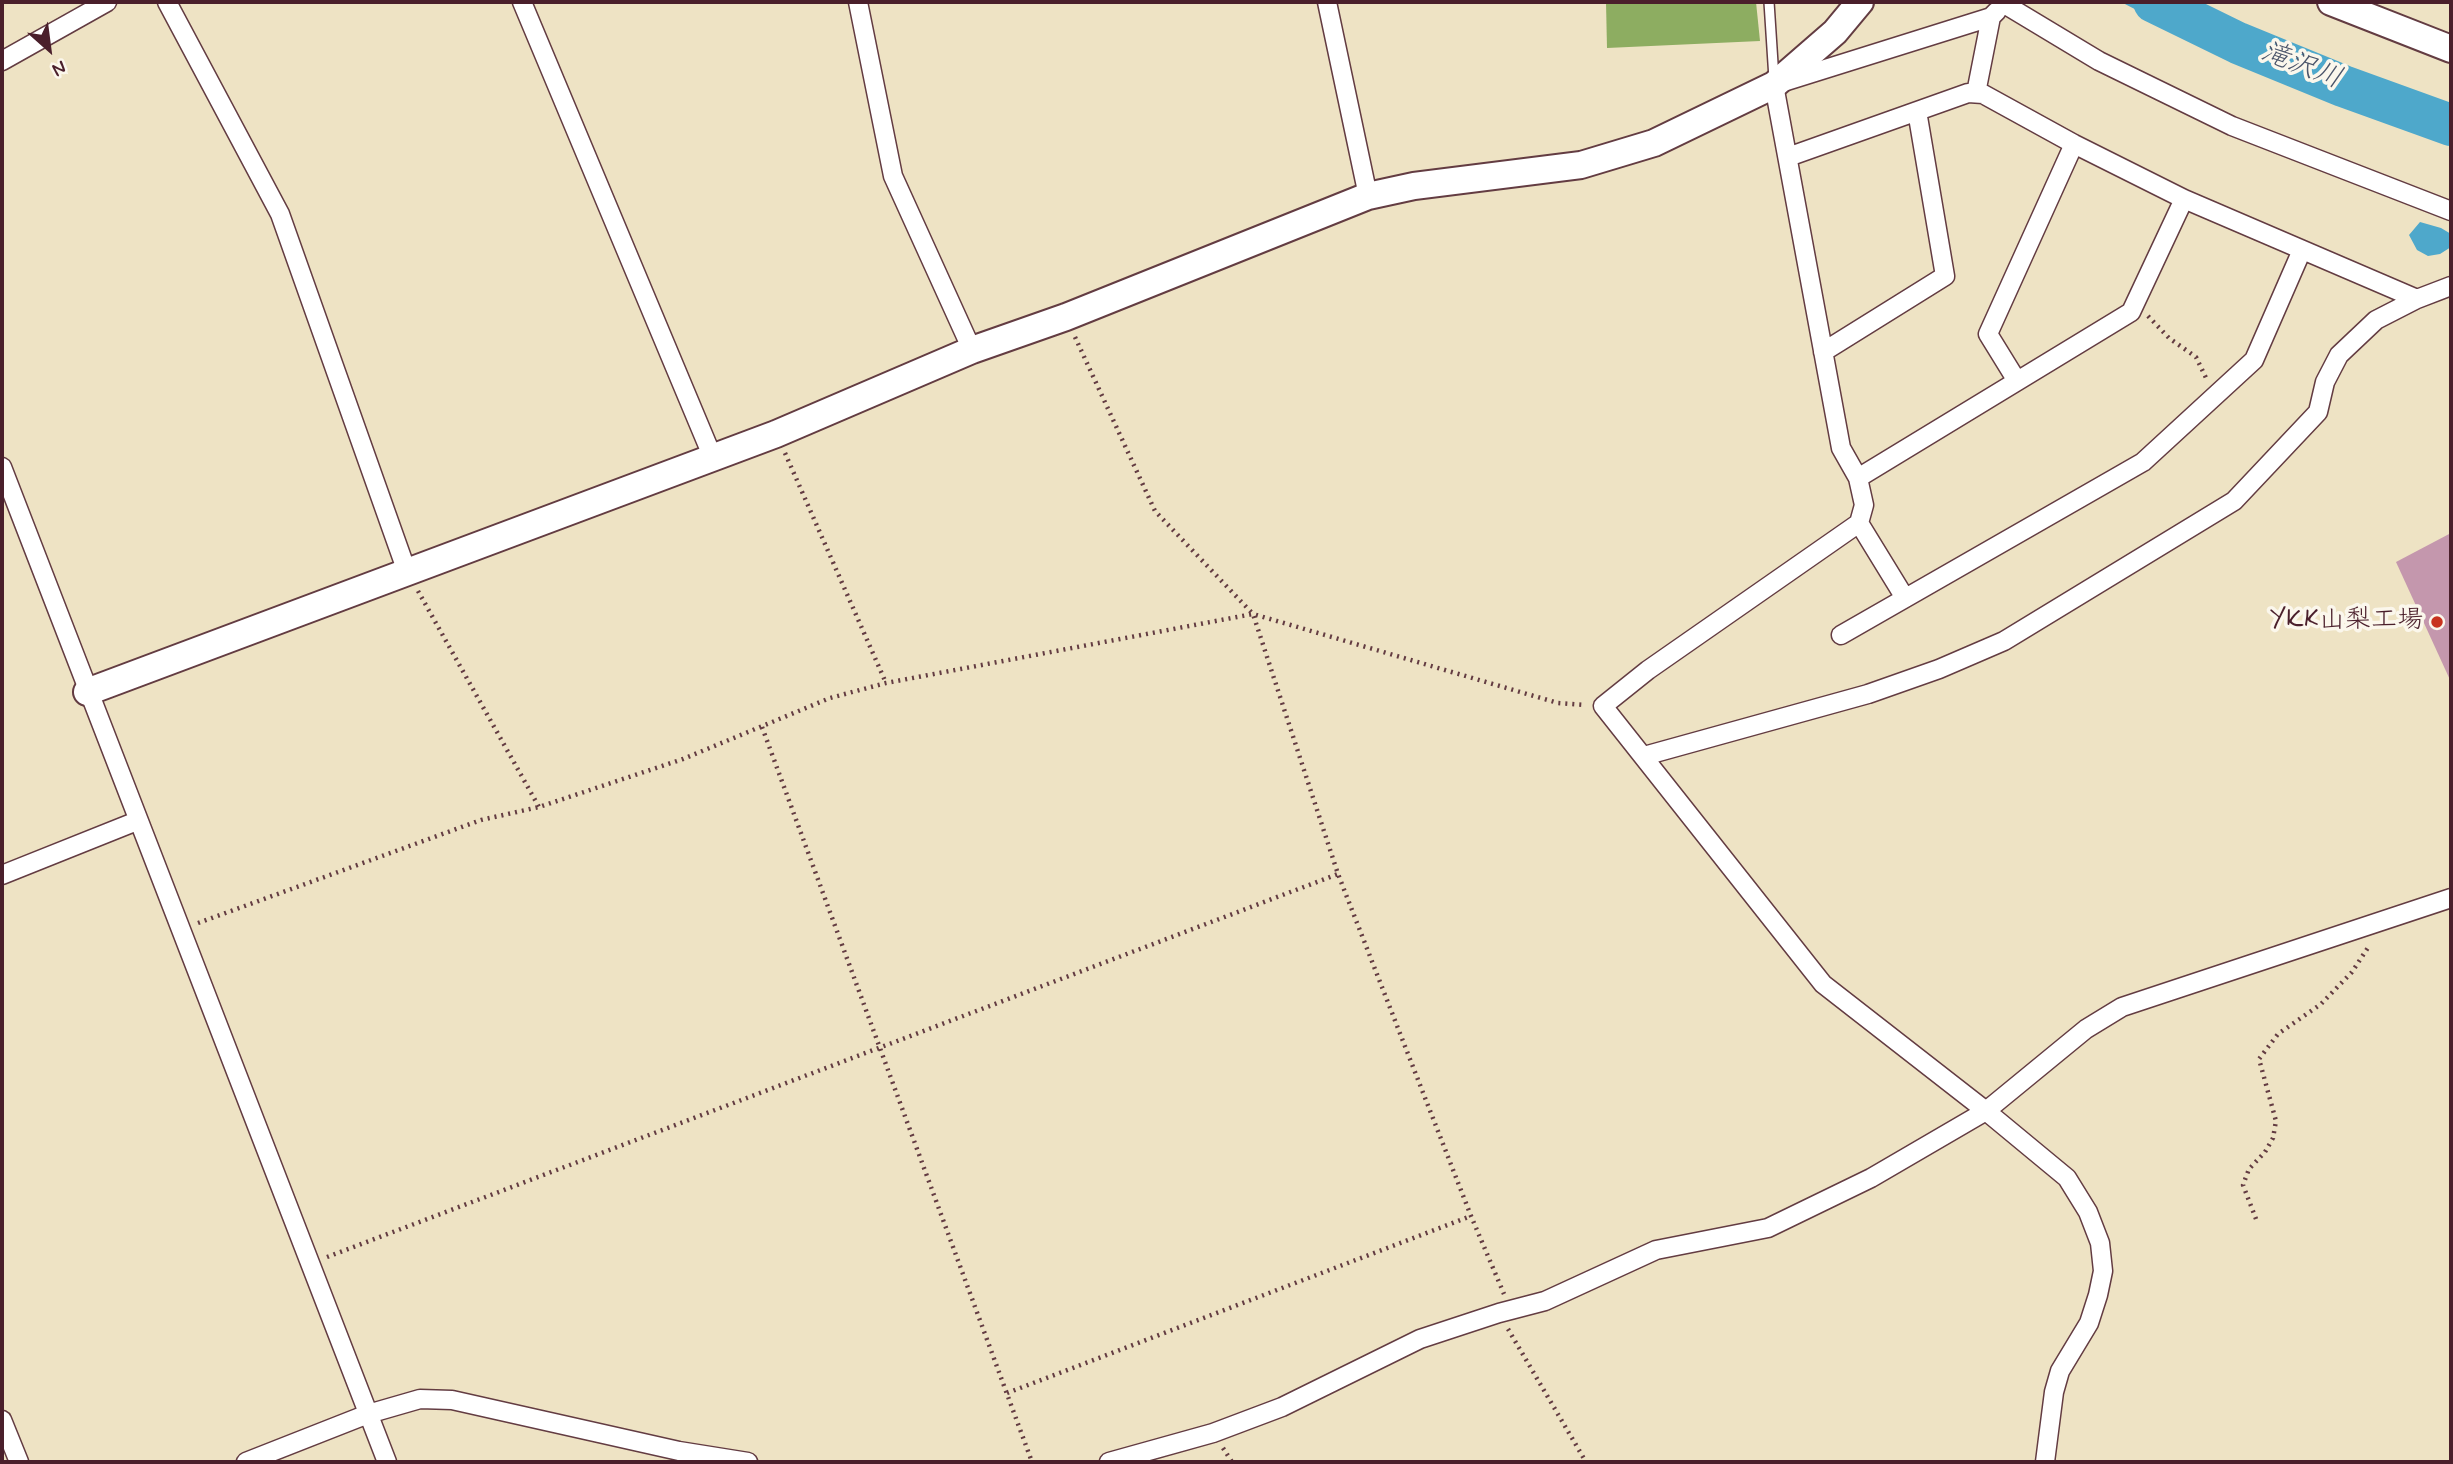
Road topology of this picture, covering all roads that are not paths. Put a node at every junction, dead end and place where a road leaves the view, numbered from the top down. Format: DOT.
graph roads {
  1 [pos="107,2"];
  2 [pos="167,2"];
  3 [pos="522,2"];
  4 [pos="858,2"];
  5 [pos="1327,2"];
  6 [pos="1769,2"];
  7 [pos="1860,2"];
  8 [pos="2331,2"];
  9 [pos="1999,7"];
  10 [pos="2451,49"];
  11 [pos="2,61"];
  12 [pos="1774,85"];
  13 [pos="1976,93"];
  14 [pos="1917,111"];
  15 [pos="2074,145"];
  16 [pos="1788,157"];
  17 [pos="1368,196"];
  18 [pos="2184,199"];
  19 [pos="2451,211"];
  20 [pos="2302,250"];
  21 [pos="2451,286"];
  22 [pos="2417,299"];
  23 [pos="972,350"];
  24 [pos="1823,352"];
  25 [pos="2017,381"];
  26 [pos="713,458"];
  27 [pos="2,467"];
  28 [pos="1858,478"];
  29 [pos="1859,523"];
  30 [pos="407,572"];
  31 [pos="1905,598"];
  32 [pos="1841,635"];
  33 [pos="87,692"];
  34 [pos="1644,756"];
  35 [pos="137,821"];
  36 [pos="2,874"];
  37 [pos="2451,897"];
  38 [pos="1986,1111"];
  39 [pos="368,1415"];
  40 [pos="2,1420"];
  41 [pos="19,1462"];
  42 [pos="246,1462"];
  43 [pos="387,1462"];
  44 [pos="748,1462"];
  45 [pos="1109,1462"];
  46 [pos="2045,1462"];
  1 -- 11 [label="street"];
  2 -- 30 [label="street"];
  3 -- 26 [label="street"];
  4 -- 23 [label="street"];
  5 -- 17 [label="street"];
  6 -- 12 [label="lane"];
  7 -- 12 [label="street"];
  8 -- 10 [label="street"];
  9 -- 12 [label="street"];
  9 -- 13 [label="street"];
  9 -- 19 [label="street"];
  12 -- 16 [label="street"];
  12 -- 17 [label="street"];
  13 -- 14 [label="street"];
  13 -- 15 [label="street"];
  14 -- 16 [label="street"];
  14 -- 24 [label="street"];
  15 -- 18 [label="street"];
  15 -- 25 [label="street"];
  16 -- 24 [label="street"];
  17 -- 23 [label="street"];
  18 -- 20 [label="street"];
  18 -- 25 [label="street"];
  20 -- 22 [label="street"];
  20 -- 31 [label="street"];
  21 -- 22 [label="street"];
  22 -- 34 [label="street"];
  23 -- 26 [label="street"];
  24 -- 28 [label="street"];
  25 -- 28 [label="street"];
  26 -- 30 [label="street"];
  27 -- 33 [label="street"];
  28 -- 29 [label="street"];
  29 -- 31 [label="street"];
  29 -- 34 [label="street"];
  30 -- 33 [label="street"];
  31 -- 32 [label="street"];
  33 -- 35 [label="street"];
  34 -- 38 [label="street"];
  35 -- 36 [label="street"];
  35 -- 39 [label="street"];
  37 -- 38 [label="street"];
  38 -- 45 [label="street"];
  38 -- 46 [label="street"];
  39 -- 42 [label="street"];
  39 -- 43 [label="street"];
  39 -- 44 [label="street"];
  40 -- 41 [label="street"];
}
